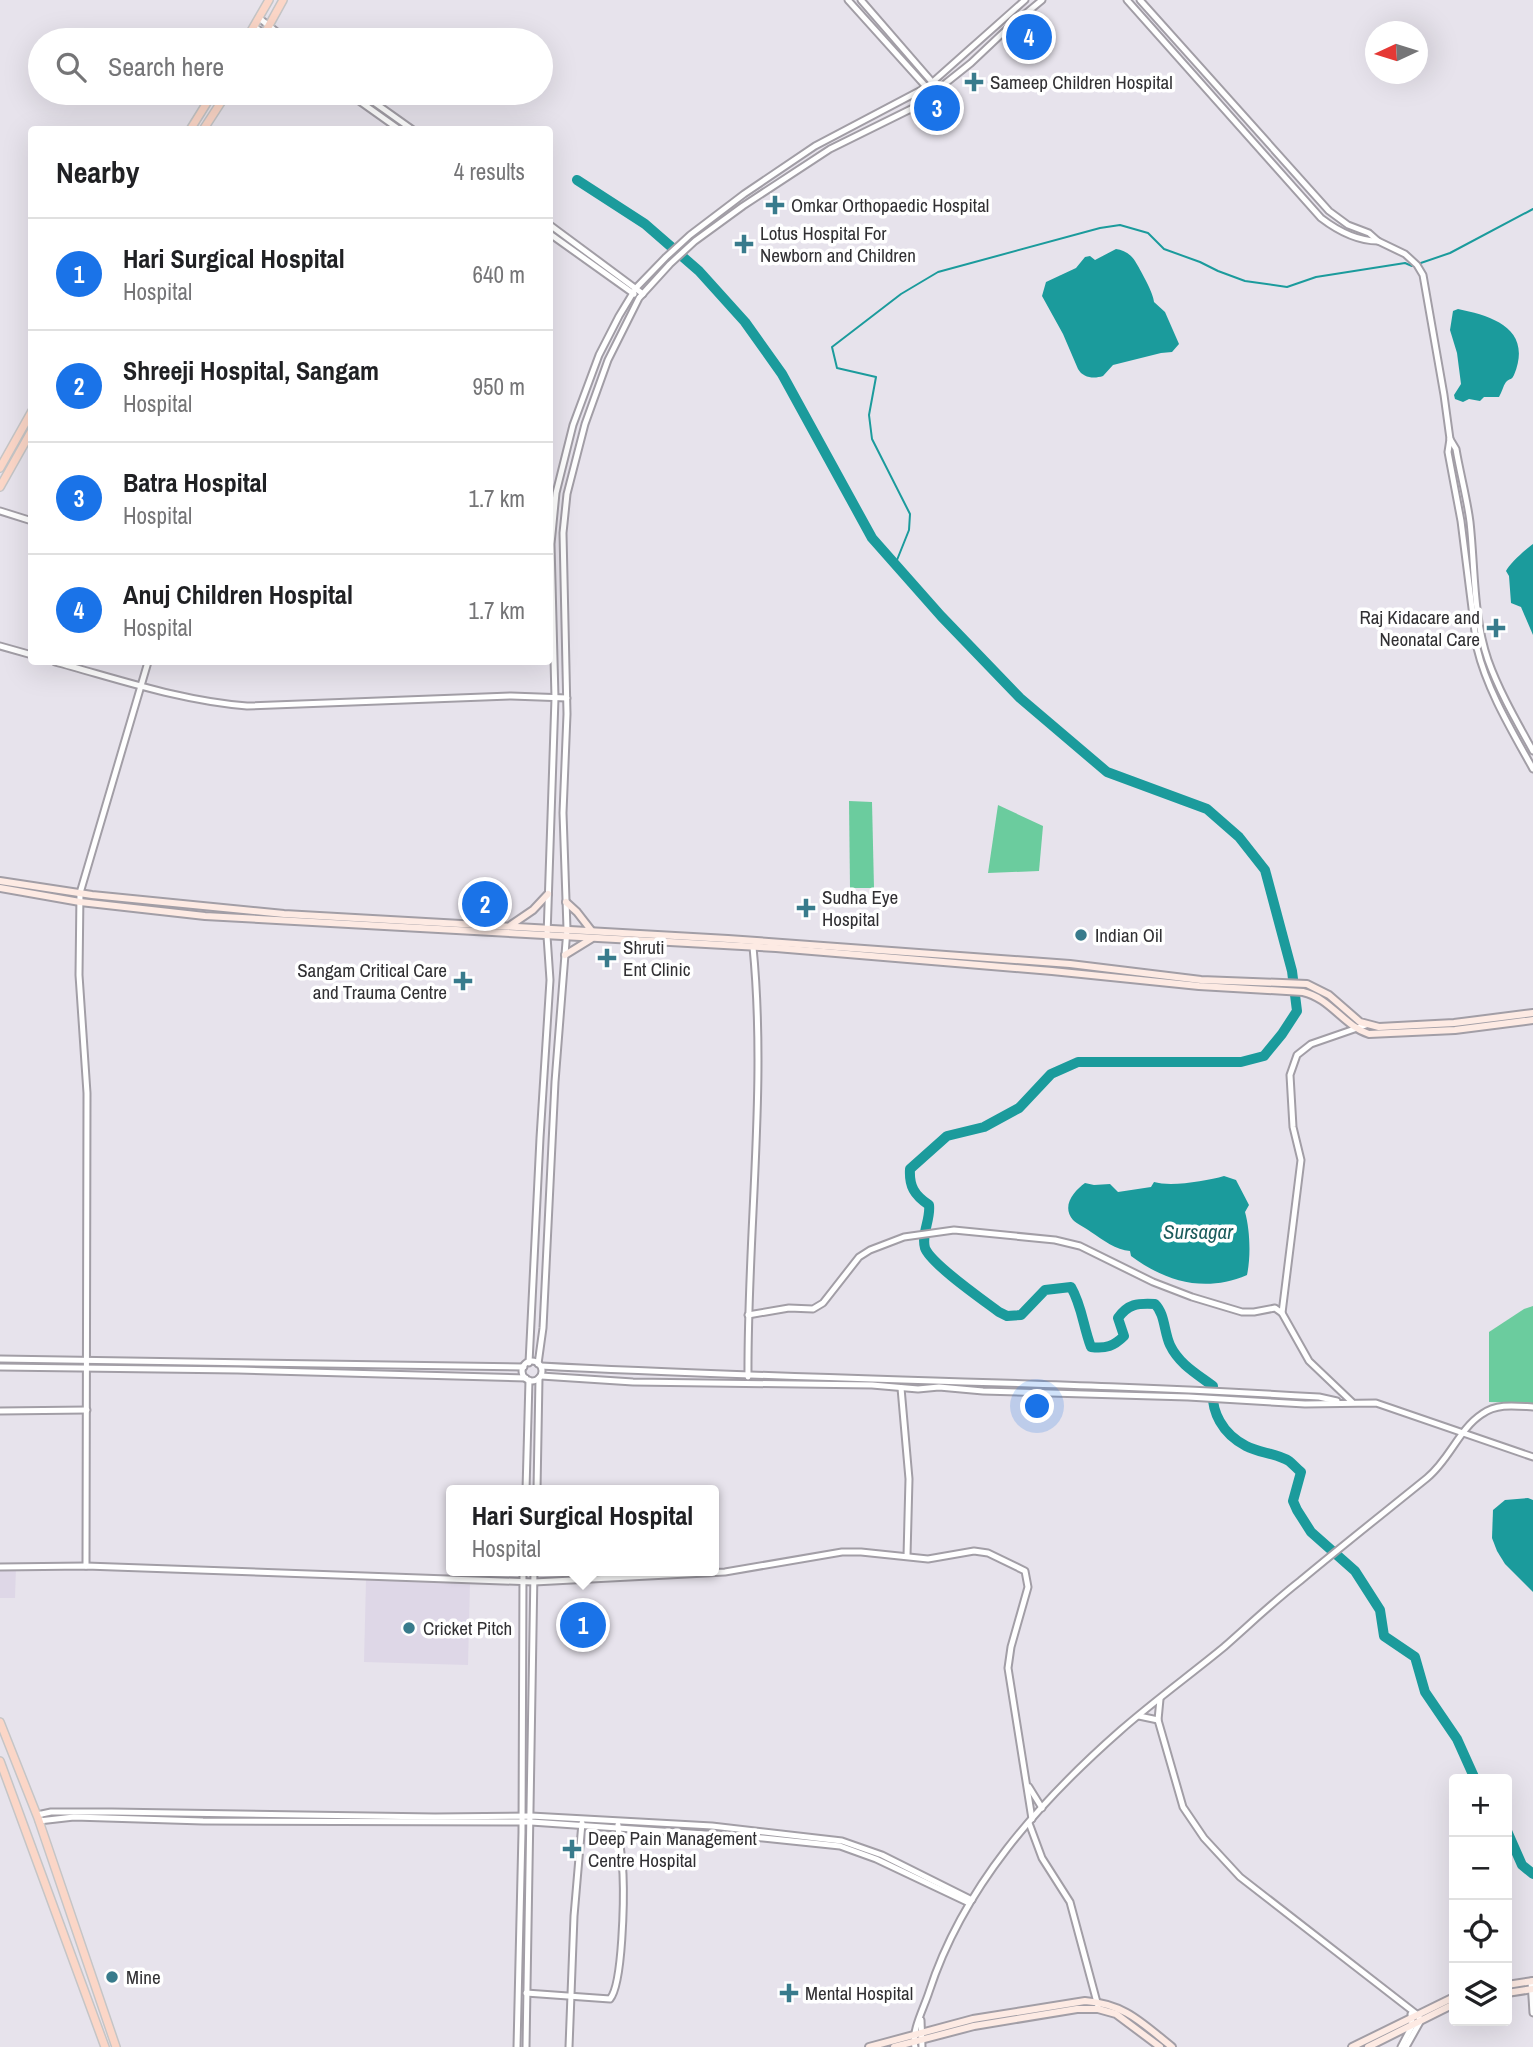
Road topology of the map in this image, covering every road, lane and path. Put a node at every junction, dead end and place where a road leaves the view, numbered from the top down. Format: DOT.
graph roads {
  1 [pos="269,0"];
  2 [pos="284,0"];
  3 [pos="848,0"];
  4 [pos="861,0"];
  5 [pos="1025,0"];
  6 [pos="1042,0"];
  7 [pos="1127,0"];
  8 [pos="1140,0"];
  9 [pos="259,18"];
  10 [pos="254,27"];
  11 [pos="263,28"];
  12 [pos="268,28"];
  13 [pos="933,82"];
  14 [pos="927,87"];
  15 [pos="939,90"];
  16 [pos="933,95"];
  17 [pos="206,105"];
  18 [pos="219,105"];
  19 [pos="365,105"];
  20 [pos="378,105"];
  21 [pos="192,126"];
  22 [pos="206,126"];
  23 [pos="394,126"];
  24 [pos="407,126"];
  25 [pos="553,227"];
  26 [pos="553,236"];
  27 [pos="1378,241"];
  28 [pos="668,260"];
  29 [pos="634,290"];
  30 [pos="641,296"];
  31 [pos="28,428"];
  32 [pos="28,429"];
  33 [pos="1450,439"];
  34 [pos="0,468"];
  35 [pos="0,487"];
  36 [pos="0,511"];
  37 [pos="553,513"];
  38 [pos="28,520"];
  39 [pos="553,588"];
  40 [pos="565,588"];
  41 [pos="553,643"];
  42 [pos="0,646"];
  43 [pos="28,654"];
  44 [pos="66,665"];
  45 [pos="147,665"];
  46 [pos="141,686"];
  47 [pos="555,698"];
  48 [pos="566,698"];
  49 [pos="1533,751"];
  50 [pos="1533,769"];
  51 [pos="0,880"];
  52 [pos="0,888"];
  53 [pos="80,893"];
  54 [pos="548,894"];
  55 [pos="80,902"];
  56 [pos="566,902"];
  57 [pos="510,926"];
  58 [pos="547,928"];
  59 [pos="591,930"];
  60 [pos="567,933"];
  61 [pos="547,936"];
  62 [pos="593,938"];
  63 [pos="753,947"];
  64 [pos="565,955"];
  65 [pos="1070,964"];
  66 [pos="1070,973"];
  67 [pos="1274,988"];
  68 [pos="1533,1013"];
  69 [pos="1533,1020"];
  70 [pos="1366,1025"];
  71 [pos="1356,1029"];
  72 [pos="1282,1313"];
  73 [pos="748,1315"];
  74 [pos="0,1359"];
  75 [pos="88,1359"];
  76 [pos="526,1365"];
  77 [pos="539,1365"];
  78 [pos="0,1367"];
  79 [pos="88,1367"];
  80 [pos="748,1374"];
  81 [pos="540,1377"];
  82 [pos="527,1379"];
  83 [pos="748,1383"];
  84 [pos="901,1388"];
  85 [pos="1352,1402"];
  86 [pos="1343,1403"];
  87 [pos="1533,1407"];
  88 [pos="87,1410"];
  89 [pos="0,1411"];
  90 [pos="1462,1434"];
  91 [pos="1533,1457"];
  92 [pos="526,1485"];
  93 [pos="537,1485"];
  94 [pos="907,1556"];
  95 [pos="86,1566"];
  96 [pos="0,1567"];
  97 [pos="719,1572"];
  98 [pos="523,1576"];
  99 [pos="534,1576"];
  100 [pos="649,1576"];
  101 [pos="523,1582"];
  102 [pos="534,1582"];
  103 [pos="1160,1699"];
  104 [pos="1139,1716"];
  105 [pos="1158,1720"];
  106 [pos="0,1722"];
  107 [pos="0,1760"];
  108 [pos="1028,1784"];
  109 [pos="1042,1808"];
  110 [pos="38,1818"];
  111 [pos="531,1819"];
  112 [pos="521,1820"];
  113 [pos="1030,1821"];
  114 [pos="582,1823"];
  115 [pos="618,1825"];
  116 [pos="971,1901"];
  117 [pos="1512,1985"];
  118 [pos="1532,1985"];
  119 [pos="1512,1991"];
  120 [pos="526,1993"];
  121 [pos="570,1997"];
  122 [pos="1449,2000"];
  123 [pos="1098,2005"];
  124 [pos="1449,2006"];
  125 [pos="1533,2013"];
  126 [pos="920,2020"];
  127 [pos="1416,2020"];
  128 [pos="914,2034"];
  129 [pos="922,2039"];
  130 [pos="914,2044"];
  131 [pos="105,2047"];
  132 [pos="116,2047"];
  133 [pos="517,2047"];
  134 [pos="526,2047"];
  135 [pos="569,2047"];
  136 [pos="869,2047"];
  137 [pos="894,2047"];
  138 [pos="1160,2047"];
  139 [pos="1172,2047"];
  140 [pos="1352,2047"];
  141 [pos="1368,2047"];
  142 [pos="1404,2047"];
  1 -- 9 [label="main road"];
  2 -- 12 [label="main road"];
  3 -- 14 [label="street"];
  4 -- 13 [label="street"];
  5 -- 13 [label="street"];
  6 -- 15 [label="street"];
  7 -- 27 [label="street"];
  8 -- 27 [label="street"];
  9 -- 10 [label="main road"];
  9 -- 11 [label="street"];
  13 -- 14 [label="street"];
  13 -- 15 [label="street"];
  14 -- 16 [label="street"];
  14 -- 28 [label="street"];
  15 -- 16 [label="street"];
  16 -- 28 [label="street"];
  17 -- 21 [label="main road"];
  18 -- 22 [label="main road"];
  19 -- 23 [label="street"];
  20 -- 24 [label="street"];
  25 -- 29 [label="street"];
  26 -- 29 [label="street"];
  27 -- 33 [label="street"];
  28 -- 29 [label="street"];
  28 -- 30 [label="street"];
  29 -- 30 [label="street"];
  29 -- 37 [label="street"];
  30 -- 40 [label="street"];
  31 -- 34 [label="main road"];
  32 -- 35 [label="main road"];
  33 -- 49 [label="street"];
  33 -- 50 [label="street"];
  36 -- 38 [label="street"];
  39 -- 40 [label="street"];
  40 -- 48 [label="street"];
  41 -- 47 [label="street"];
  42 -- 43 [label="street"];
  44 -- 46 [label="street"];
  45 -- 46 [label="street"];
  46 -- 47 [label="street"];
  46 -- 53 [label="street"];
  47 -- 48 [label="street"];
  47 -- 54 [label="street"];
  48 -- 56 [label="street"];
  51 -- 53 [label="main road"];
  52 -- 55 [label="main road"];
  53 -- 55 [label="street"];
  53 -- 57 [label="main road"];
  54 -- 57 [label="main road"];
  54 -- 58 [label="street"];
  55 -- 61 [label="main road"];
  55 -- 75 [label="street"];
  56 -- 59 [label="main road"];
  56 -- 60 [label="street"];
  57 -- 58 [label="main road"];
  58 -- 60 [label="main road"];
  58 -- 61 [label="street"];
  59 -- 60 [label="main road"];
  59 -- 65 [label="main road"];
  60 -- 61 [label="main road"];
  60 -- 62 [label="main road"];
  60 -- 64 [label="street"];
  61 -- 76 [label="street"];
  62 -- 63 [label="main road"];
  62 -- 64 [label="main road"];
  63 -- 66 [label="main road"];
  63 -- 73 [label="street"];
  64 -- 77 [label="street"];
  65 -- 66 [label="main road"];
  65 -- 67 [label="main road"];
  66 -- 67 [label="main road"];
  67 -- 70 [label="main road"];
  67 -- 71 [label="main road"];
  68 -- 70 [label="main road"];
  69 -- 71 [label="main road"];
  70 -- 71 [label="street"];
  71 -- 72 [label="street"];
  72 -- 73 [label="street"];
  72 -- 85 [label="street"];
  73 -- 80 [label="street"];
  74 -- 75 [label="street"];
  75 -- 76 [label="street"];
  75 -- 79 [label="street"];
  76 -- 77 [label="street"];
  76 -- 82 [label="street"];
  77 -- 80 [label="street"];
  77 -- 81 [label="street"];
  78 -- 79 [label="street"];
  79 -- 82 [label="street"];
  79 -- 88 [label="street"];
  80 -- 83 [label="street"];
  80 -- 86 [label="street"];
  81 -- 82 [label="street"];
  81 -- 83 [label="street"];
  81 -- 93 [label="street"];
  82 -- 92 [label="street"];
  83 -- 84 [label="street"];
  84 -- 86 [label="street"];
  84 -- 94 [label="street"];
  85 -- 86 [label="street"];
  85 -- 90 [label="street"];
  87 -- 90 [label="street"];
  88 -- 89 [label="street"];
  88 -- 95 [label="street"];
  90 -- 91 [label="street"];
  90 -- 103 [label="street"];
  94 -- 97 [label="street"];
  94 -- 108 [label="street"];
  95 -- 96 [label="street"];
  95 -- 101 [label="street"];
  98 -- 101 [label="street"];
  99 -- 102 [label="street"];
  100 -- 102 [label="street"];
  101 -- 102 [label="street"];
  101 -- 112 [label="street"];
  102 -- 111 [label="street"];
  103 -- 104 [label="street"];
  103 -- 105 [label="street"];
  104 -- 105 [label="street"];
  104 -- 109 [label="street"];
  105 -- 127 [label="street"];
  106 -- 110 [label="main road"];
  107 -- 131 [label="main road"];
  108 -- 109 [label="street"];
  108 -- 113 [label="street"];
  109 -- 113 [label="street"];
  110 -- 112 [label="street"];
  110 -- 132 [label="main road"];
  111 -- 112 [label="street"];
  111 -- 114 [label="street"];
  111 -- 120 [label="street"];
  112 -- 133 [label="street"];
  113 -- 116 [label="street"];
  113 -- 123 [label="street"];
  114 -- 115 [label="street"];
  114 -- 121 [label="street"];
  115 -- 116 [label="street"];
  115 -- 121 [label="street"];
  116 -- 126 [label="street"];
  117 -- 118 [label="main road"];
  118 -- 119 [label="main road"];
  118 -- 125 [label="street"];
  120 -- 121 [label="street"];
  120 -- 134 [label="street"];
  121 -- 135 [label="street"];
  122 -- 127 [label="main road"];
  123 -- 129 [label="main road"];
  123 -- 138 [label="main road"];
  123 -- 139 [label="main road"];
  124 -- 127 [label="main road"];
  126 -- 128 [label="street"];
  126 -- 129 [label="street"];
  127 -- 140 [label="main road"];
  127 -- 141 [label="main road"];
  127 -- 142 [label="street"];
  128 -- 129 [label="main road"];
  128 -- 130 [label="street"];
  128 -- 136 [label="main road"];
  129 -- 130 [label="main road"];
  130 -- 137 [label="main road"];
}
